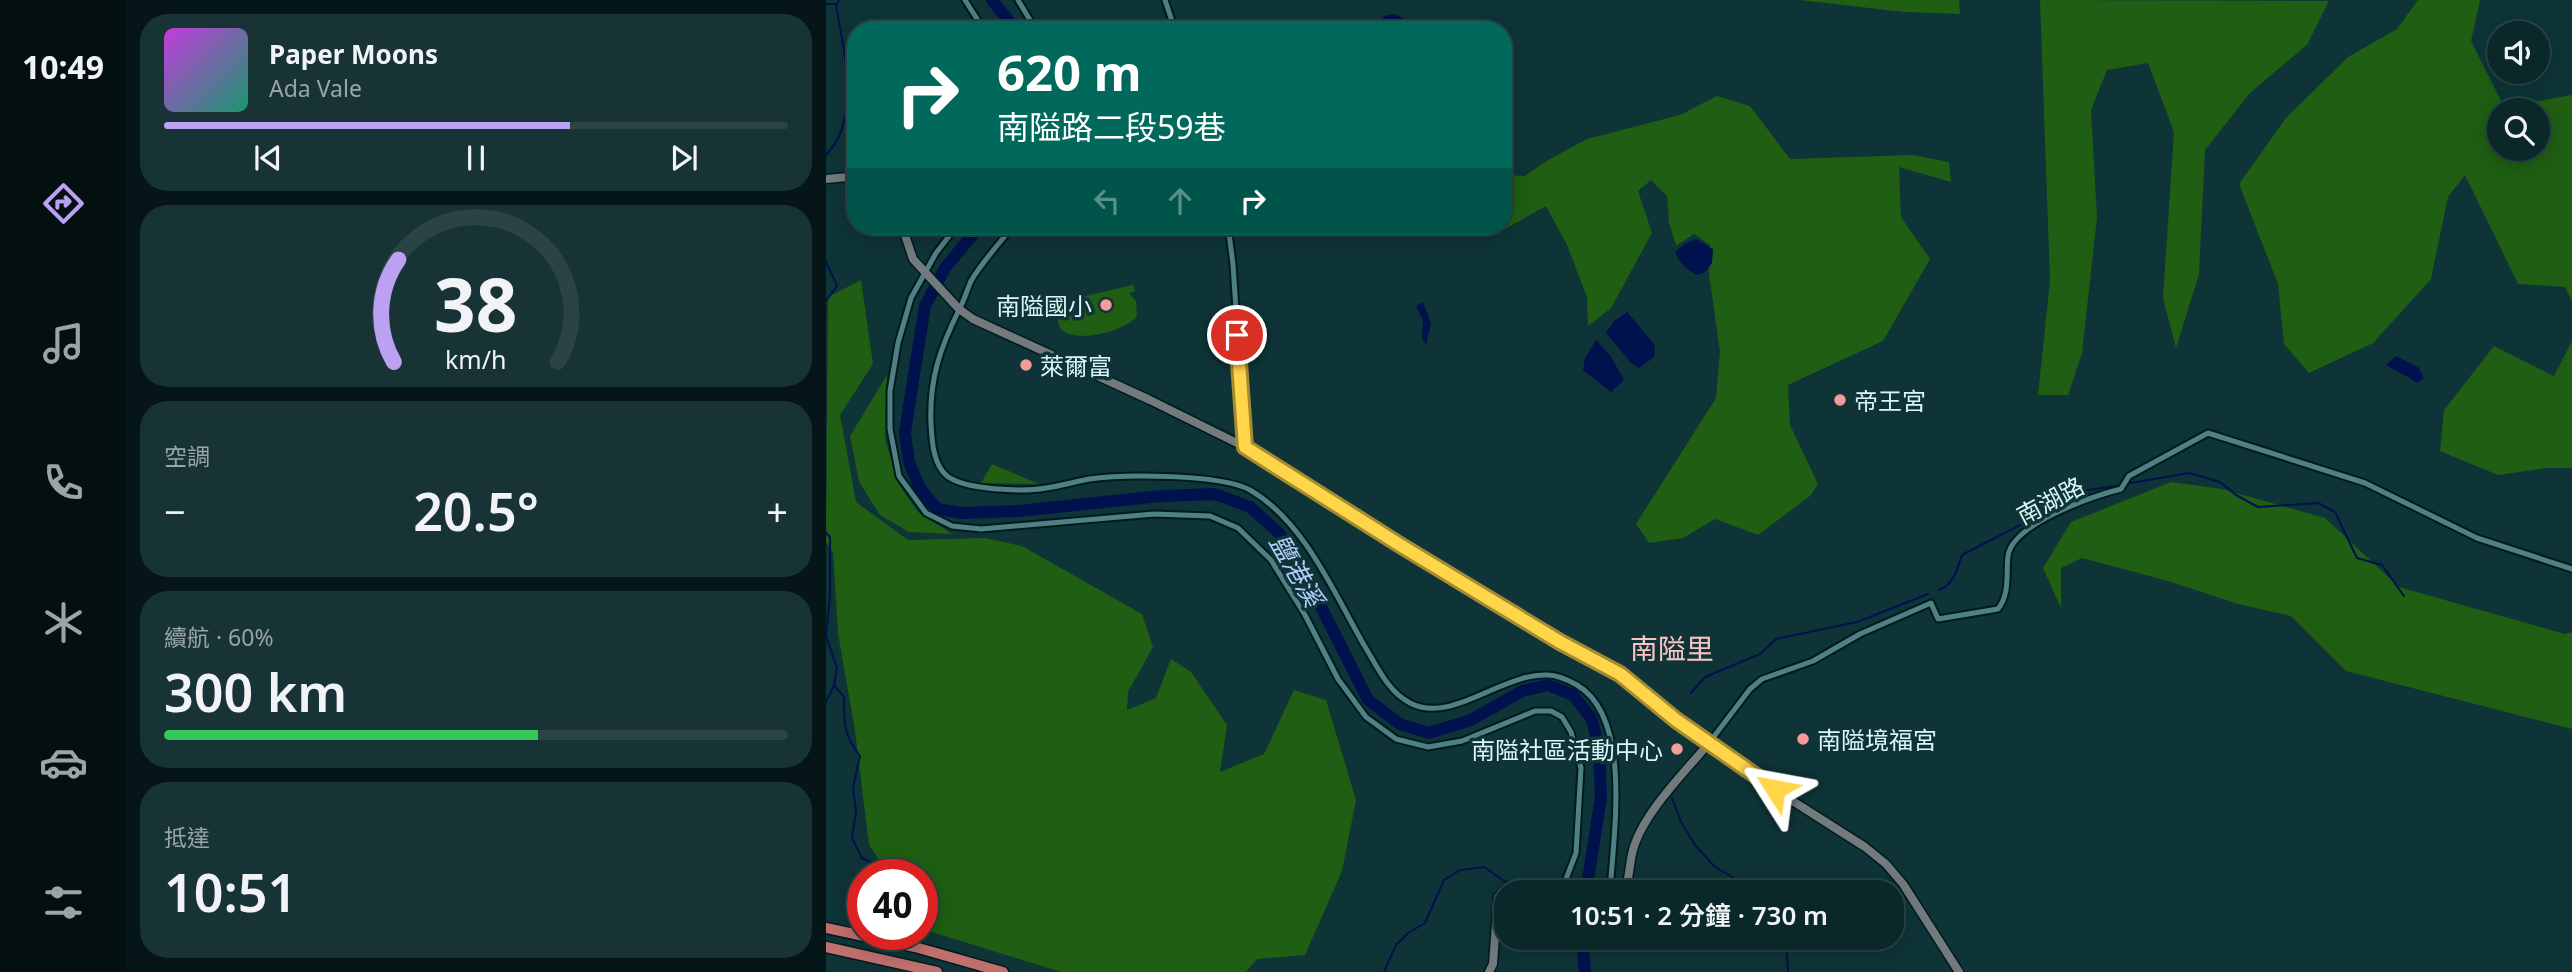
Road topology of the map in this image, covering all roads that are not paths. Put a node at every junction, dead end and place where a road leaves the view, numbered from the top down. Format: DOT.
graph roads {
  1 [pos="965,0"];
  2 [pos="1018,0"];
  3 [pos="1165,0"];
  4 [pos="978,21"];
  5 [pos="1031,21"];
  6 [pos="1172,21"];
  7 [pos="847,177"];
  8 [pos="826,178"];
  9 [pos="905,235"];
  10 [pos="951,235"];
  11 [pos="1006,235"];
  12 [pos="1229,235"];
  13 [pos="925,271"];
  14 [pos="959,309"];
  15 [pos="1245,447"];
  16 [pos="2572,569"];
  17 [pos="1709,743"];
  18 [pos="1566,880"];
  19 [pos="1611,880"];
  20 [pos="1626,880"];
  21 [pos="826,928"];
  22 [pos="826,947"];
  23 [pos="1494,950"];
  24 [pos="937,972"];
  25 [pos="1003,972"];
  26 [pos="1489,972"];
  27 [pos="1959,972"];
  1 -- 4 [label="street"];
  2 -- 5 [label="street"];
  3 -- 6 [label="street"];
  7 -- 8 [label="street"];
  9 -- 13 [label="street"];
  10 -- 13 [label="street"];
  11 -- 14 [label="street"];
  12 -- 15 [label="street"];
  13 -- 14 [label="street"];
  13 -- 18 [label="street"];
  14 -- 15 [label="street"];
  14 -- 19 [label="street"];
  15 -- 17 [label="street"];
  16 -- 17 [label="street, 南湖路"];
  17 -- 20 [label="street, 南湖路"];
  17 -- 27 [label="street"];
  21 -- 25 [label="highway"];
  22 -- 24 [label="highway"];
  23 -- 26 [label="street"];
}
